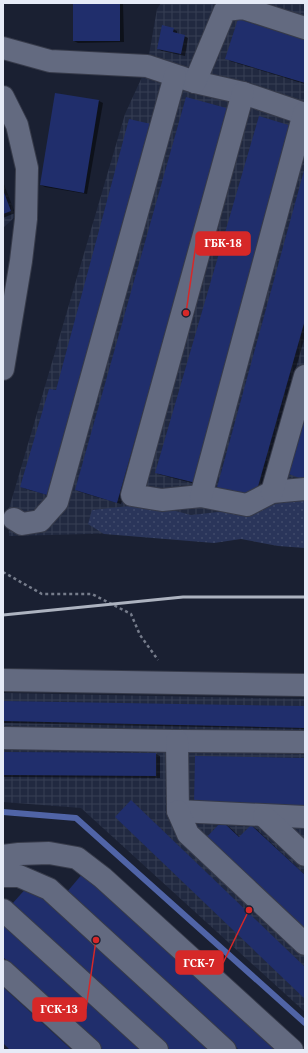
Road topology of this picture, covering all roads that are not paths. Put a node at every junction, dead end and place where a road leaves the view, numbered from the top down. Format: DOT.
graph roads {
  1 [pos="305,28"];
  2 [pos="3,48"];
  3 [pos="175,76"];
  4 [pos="195,82"];
  5 [pos="243,94"];
  6 [pos="3,97"];
  7 [pos="304,114"];
  8 [pos="3,369"];
  9 [pos="305,376"];
  10 [pos="305,489"];
  11 [pos="272,492"];
  12 [pos="201,496"];
  13 [pos="14,519"];
  14 [pos="3,680"];
  15 [pos="305,686"];
  16 [pos="3,738"];
  17 [pos="177,741"];
  18 [pos="305,742"];
  19 [pos="178,811"];
  20 [pos="264,816"];
  21 [pos="305,817"];
  22 [pos="305,855"];
  23 [pos="3,856"];
  24 [pos="3,876"];
  25 [pos="3,910"];
  26 [pos="305,944"];
  27 [pos="3,971"];
  28 [pos="90,1050"];
  29 [pos="157,1050"];
  30 [pos="225,1050"];
  31 [pos="292,1050"];
  1 -- 4 [label="street"];
  2 -- 3 [label="street"];
  3 -- 4 [label="street"];
  3 -- 13 [label="street"];
  4 -- 5 [label="street"];
  5 -- 7 [label="street"];
  5 -- 12 [label="street"];
  6 -- 8 [label="street"];
  7 -- 12 [label="street"];
  9 -- 11 [label="street"];
  10 -- 11 [label="street"];
  11 -- 12 [label="street"];
  14 -- 15 [label="street"];
  16 -- 17 [label="street"];
  17 -- 18 [label="street"];
  17 -- 19 [label="street"];
  19 -- 20 [label="street"];
  19 -- 26 [label="street"];
  20 -- 21 [label="street"];
  20 -- 22 [label="street"];
  23 -- 31 [label="street"];
  24 -- 30 [label="street"];
  25 -- 29 [label="street"];
  27 -- 28 [label="street"];
}
